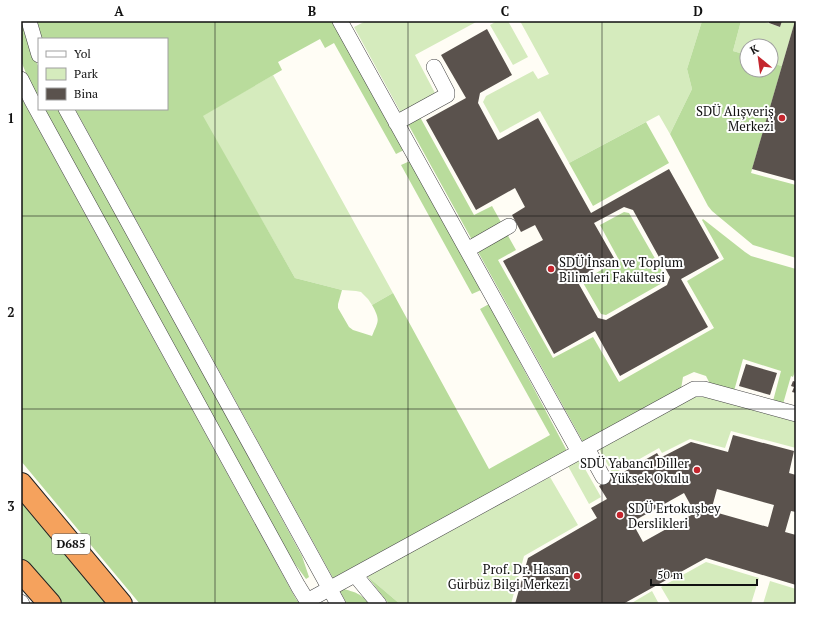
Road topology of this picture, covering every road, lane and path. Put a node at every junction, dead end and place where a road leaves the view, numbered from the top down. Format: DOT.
graph roads {
  1 [pos="29,21"];
  2 [pos="340,21"];
  3 [pos="38,52"];
  4 [pos="434,67"];
  5 [pos="21,79"];
  6 [pos="67,110"];
  7 [pos="396,123"];
  8 [pos="509,226"];
  9 [pos="467,250"];
  10 [pos="796,414"];
  11 [pos="583,450"];
  12 [pos="603,477"];
  13 [pos="21,484"];
  14 [pos="21,571"];
  15 [pos="355,575"];
  16 [pos="330,588"];
  17 [pos="308,602"];
  18 [pos="50,604"];
  19 [pos="122,604"];
  20 [pos="338,604"];
  21 [pos="379,604"];
  1 -- 3 [label="street"];
  2 -- 7 [label="street"];
  4 -- 7 [label="street"];
  5 -- 17 [label="street"];
  6 -- 16 [label="street"];
  7 -- 9 [label="street"];
  8 -- 9 [label="street"];
  9 -- 11 [label="street"];
  10 -- 11 [label="street"];
  11 -- 12 [label="street"];
  11 -- 15 [label="street"];
  13 -- 19 [label="highway, D685"];
  14 -- 18 [label="highway"];
  15 -- 16 [label="street"];
  15 -- 21 [label="street"];
  16 -- 17 [label="street"];
  16 -- 20 [label="street"];
}
